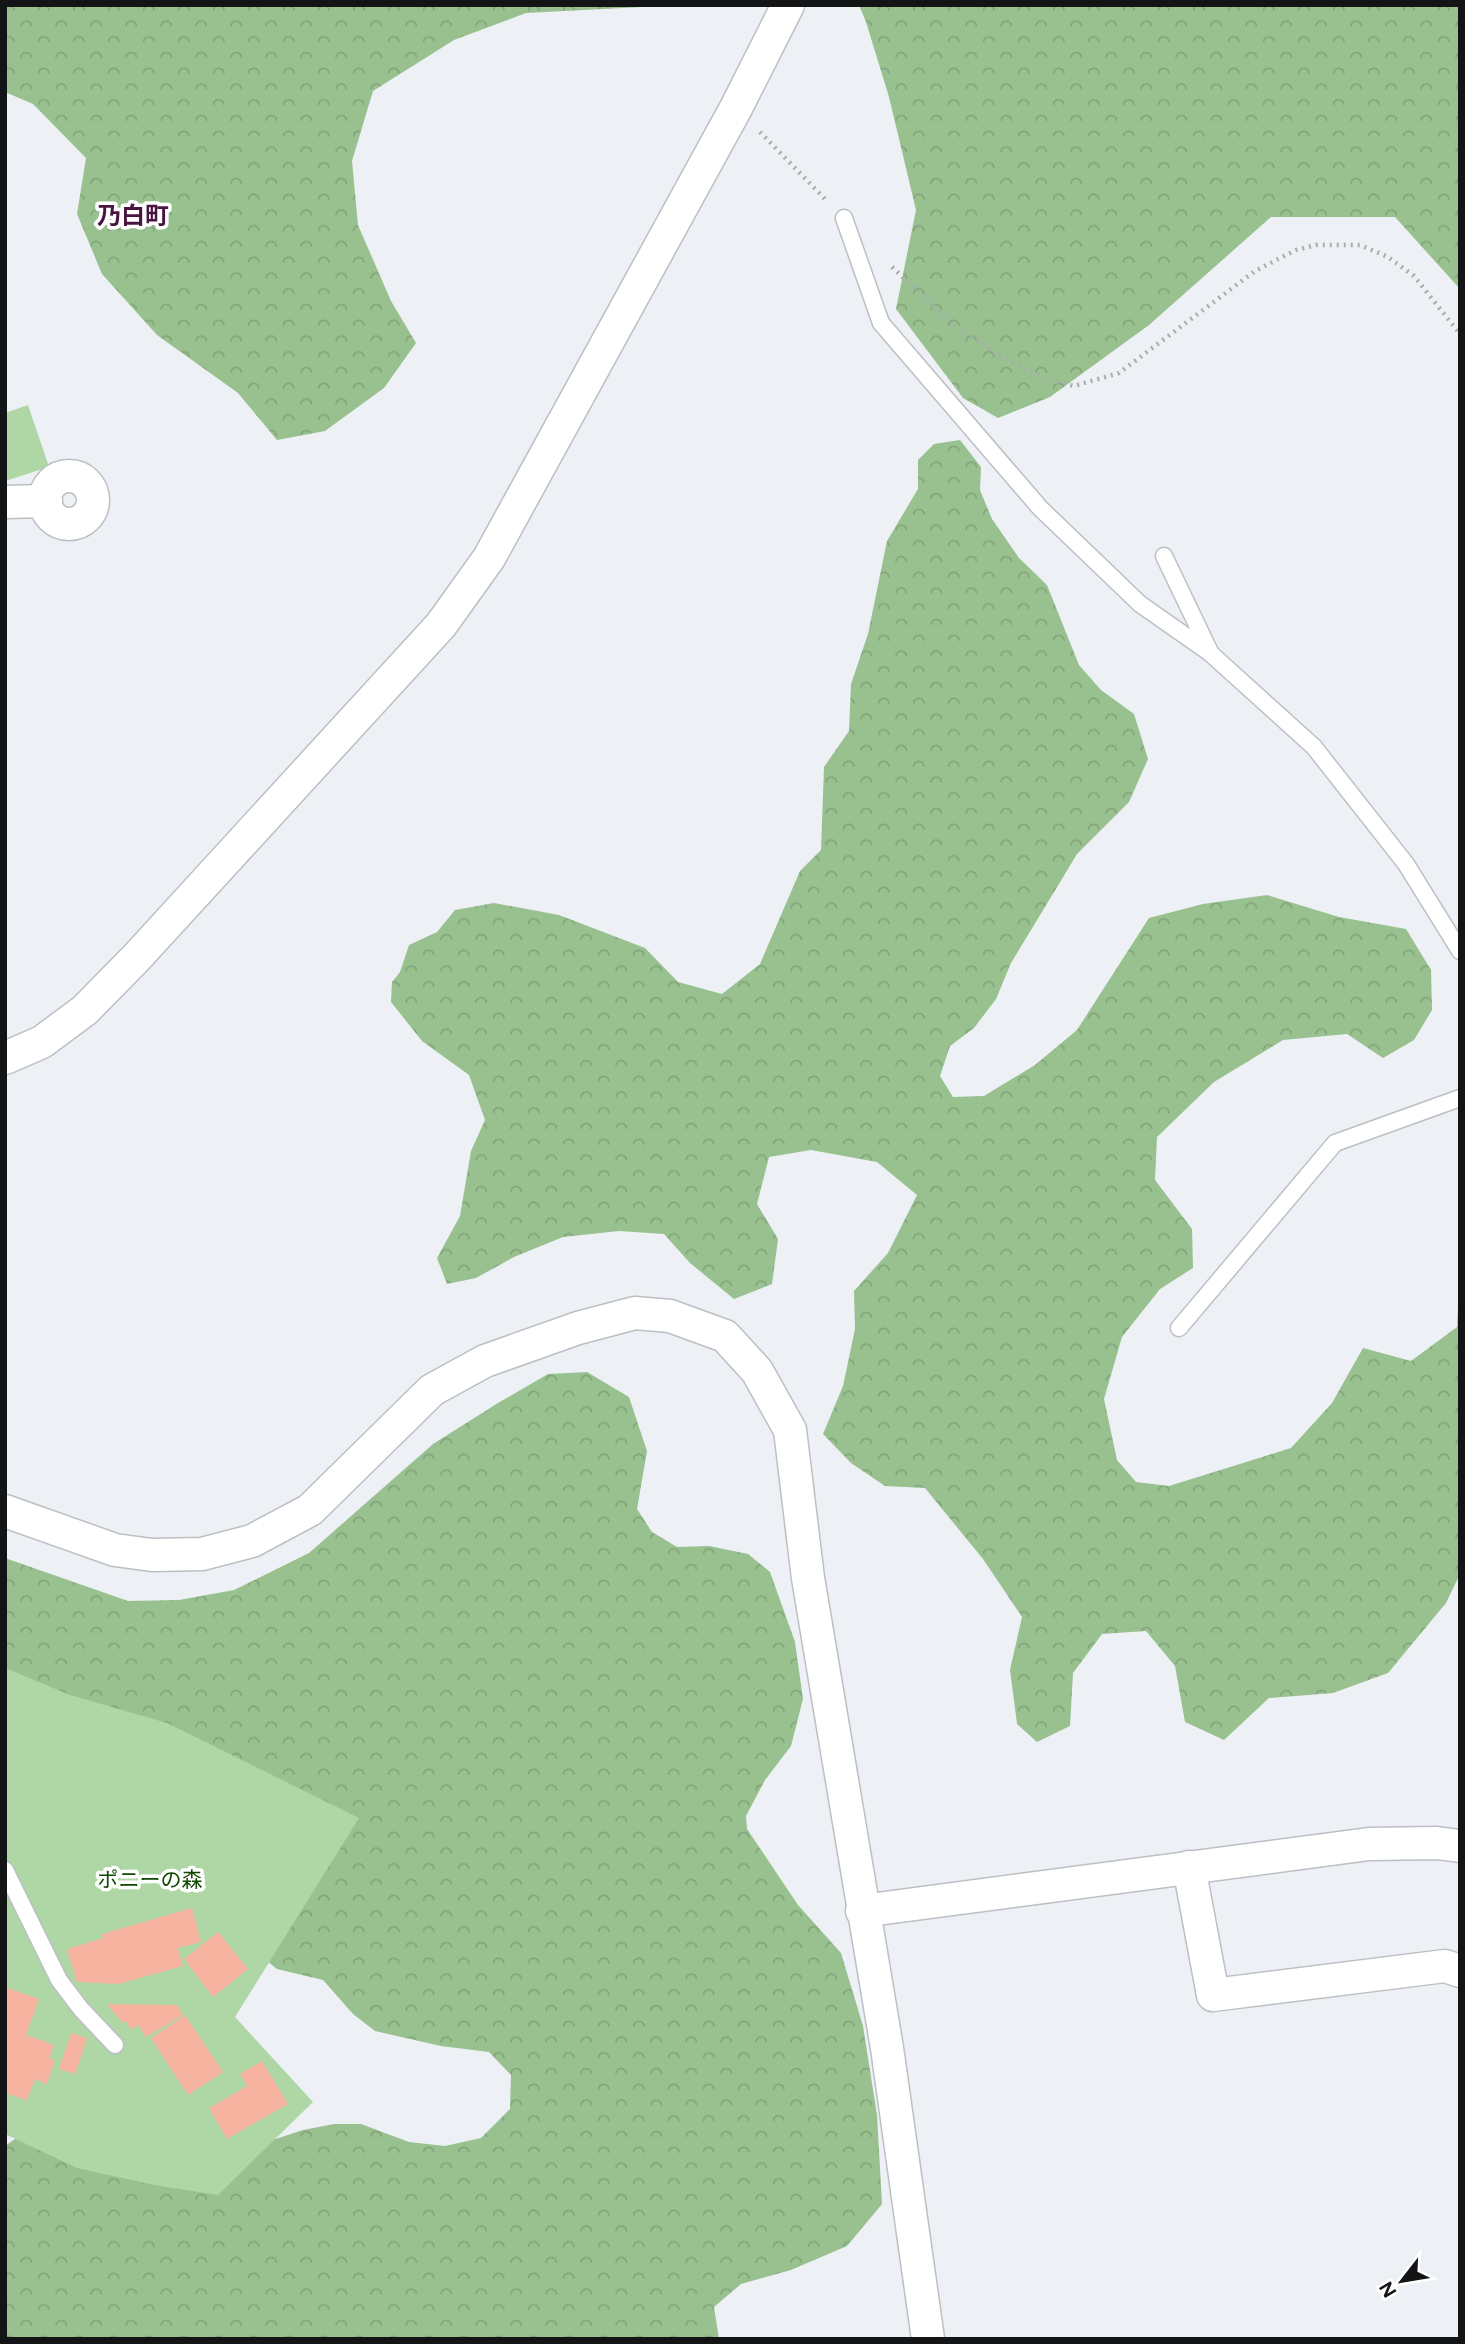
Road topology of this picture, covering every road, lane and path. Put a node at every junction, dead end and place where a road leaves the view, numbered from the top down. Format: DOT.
graph roads {
  1 [pos="788,5"];
  2 [pos="736,108"];
  3 [pos="844,218"];
  4 [pos="884,260"];
  5 [pos="1460,334"];
  6 [pos="46,501"];
  7 [pos="5,502"];
  8 [pos="1164,556"];
  9 [pos="1210,653"];
  10 [pos="1460,951"];
  11 [pos="5,1058"];
  12 [pos="1460,1098"];
  13 [pos="1179,1328"];
  14 [pos="5,1511"];
  15 [pos="1460,1846"];
  16 [pos="1189,1867"];
  17 [pos="5,1870"];
  18 [pos="862,1911"];
  19 [pos="1460,1971"];
  20 [pos="116,2045"];
  21 [pos="928,2339"];
  1 -- 2 [label="street"];
  2 -- 3 [label="path"];
  2 -- 11 [label="street"];
  3 -- 9 [label="lane"];
  4 -- 5 [label="path"];
  6 -- 7 [label="street"];
  8 -- 9 [label="lane"];
  9 -- 10 [label="lane"];
  12 -- 13 [label="lane"];
  14 -- 18 [label="street"];
  15 -- 16 [label="street"];
  16 -- 18 [label="street"];
  16 -- 19 [label="street"];
  17 -- 20 [label="lane"];
  18 -- 21 [label="street"];
}
